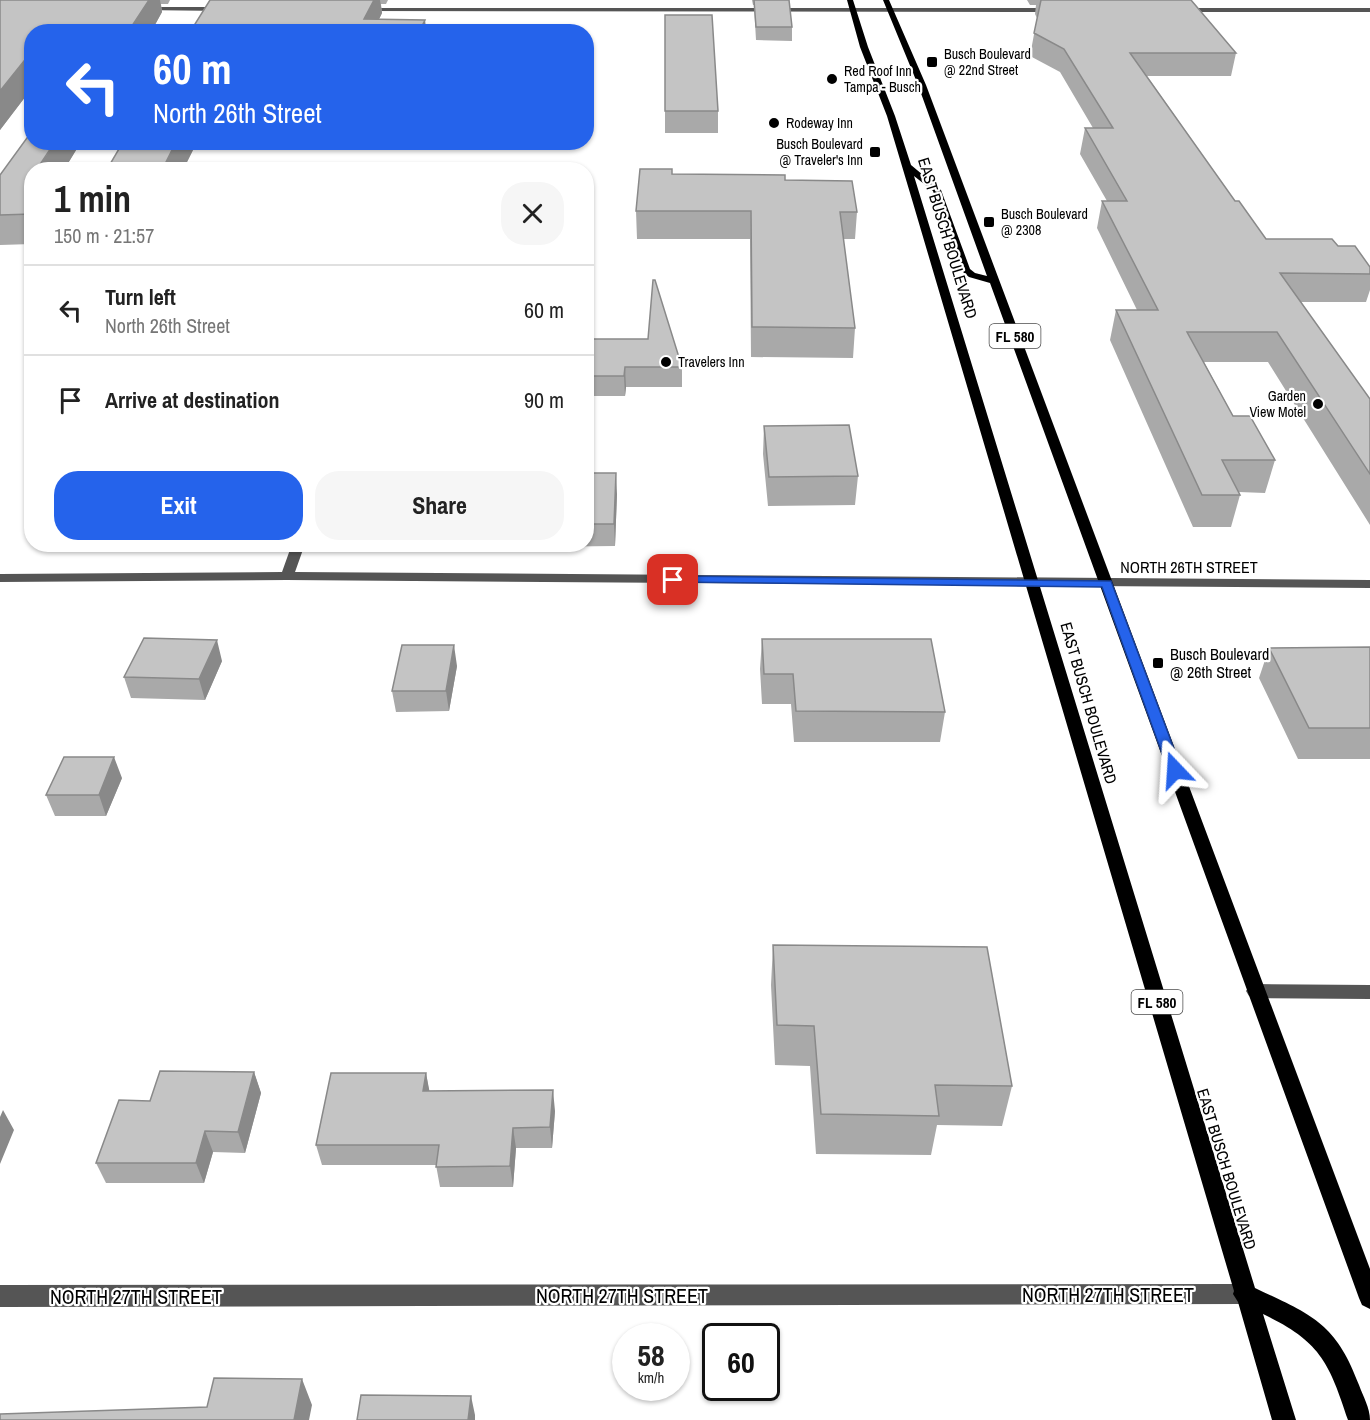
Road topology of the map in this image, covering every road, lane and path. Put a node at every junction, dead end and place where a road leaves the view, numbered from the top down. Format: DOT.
graph roads {
  1 [pos="497,0"];
  2 [pos="682,0"];
  3 [pos="851,4"];
  4 [pos="887,4"];
  5 [pos="132,9"];
  6 [pos="235,9"];
  7 [pos="353,9"];
  8 [pos="494,9"];
  9 [pos="683,9"];
  10 [pos="1059,10"];
  11 [pos="1171,10"];
  12 [pos="1370,10"];
  13 [pos="906,166"];
  14 [pos="995,281"];
  15 [pos="295,552"];
  16 [pos="287,576"];
  17 [pos="0,578"];
  18 [pos="1033,583"];
  19 [pos="1107,584"];
  20 [pos="1370,584"];
  21 [pos="1255,991"];
  22 [pos="1370,992"];
  23 [pos="1244,1294"];
  24 [pos="0,1296"];
  25 [pos="1370,1298"];
  26 [pos="1284,1420"];
  27 [pos="1359,1420"];
  1 -- 8 [label="street"];
  2 -- 9 [label="street"];
  3 -- 4 [label="street"];
  3 -- 9 [label="street"];
  3 -- 13 [label="main road, EAST BUSCH BOULEVARD / FL 580"];
  4 -- 10 [label="street"];
  4 -- 14 [label="main road, EAST BUSCH BOULEVARD / FL 580"];
  5 -- 6 [label="street"];
  7 -- 8 [label="street"];
  8 -- 9 [label="street"];
  11 -- 12 [label="street"];
  13 -- 14 [label="main road"];
  13 -- 18 [label="main road, EAST BUSCH BOULEVARD / FL 580"];
  14 -- 19 [label="main road, EAST BUSCH BOULEVARD / FL 580"];
  15 -- 16 [label="street"];
  16 -- 17 [label="street, NORTH 26TH STREET"];
  16 -- 18 [label="street, NORTH 26TH STREET"];
  18 -- 19 [label="street, NORTH 26TH STREET"];
  18 -- 23 [label="main road, EAST BUSCH BOULEVARD / FL 580"];
  19 -- 20 [label="street, NORTH 26TH STREET"];
  19 -- 21 [label="main road, EAST BUSCH BOULEVARD / FL 580"];
  21 -- 22 [label="street"];
  21 -- 25 [label="main road, EAST BUSCH BOULEVARD / FL 580"];
  23 -- 24 [label="street, NORTH 27TH STREET"];
  23 -- 26 [label="main road, EAST BUSCH BOULEVARD / FL 580"];
  23 -- 27 [label="main road"];
}
